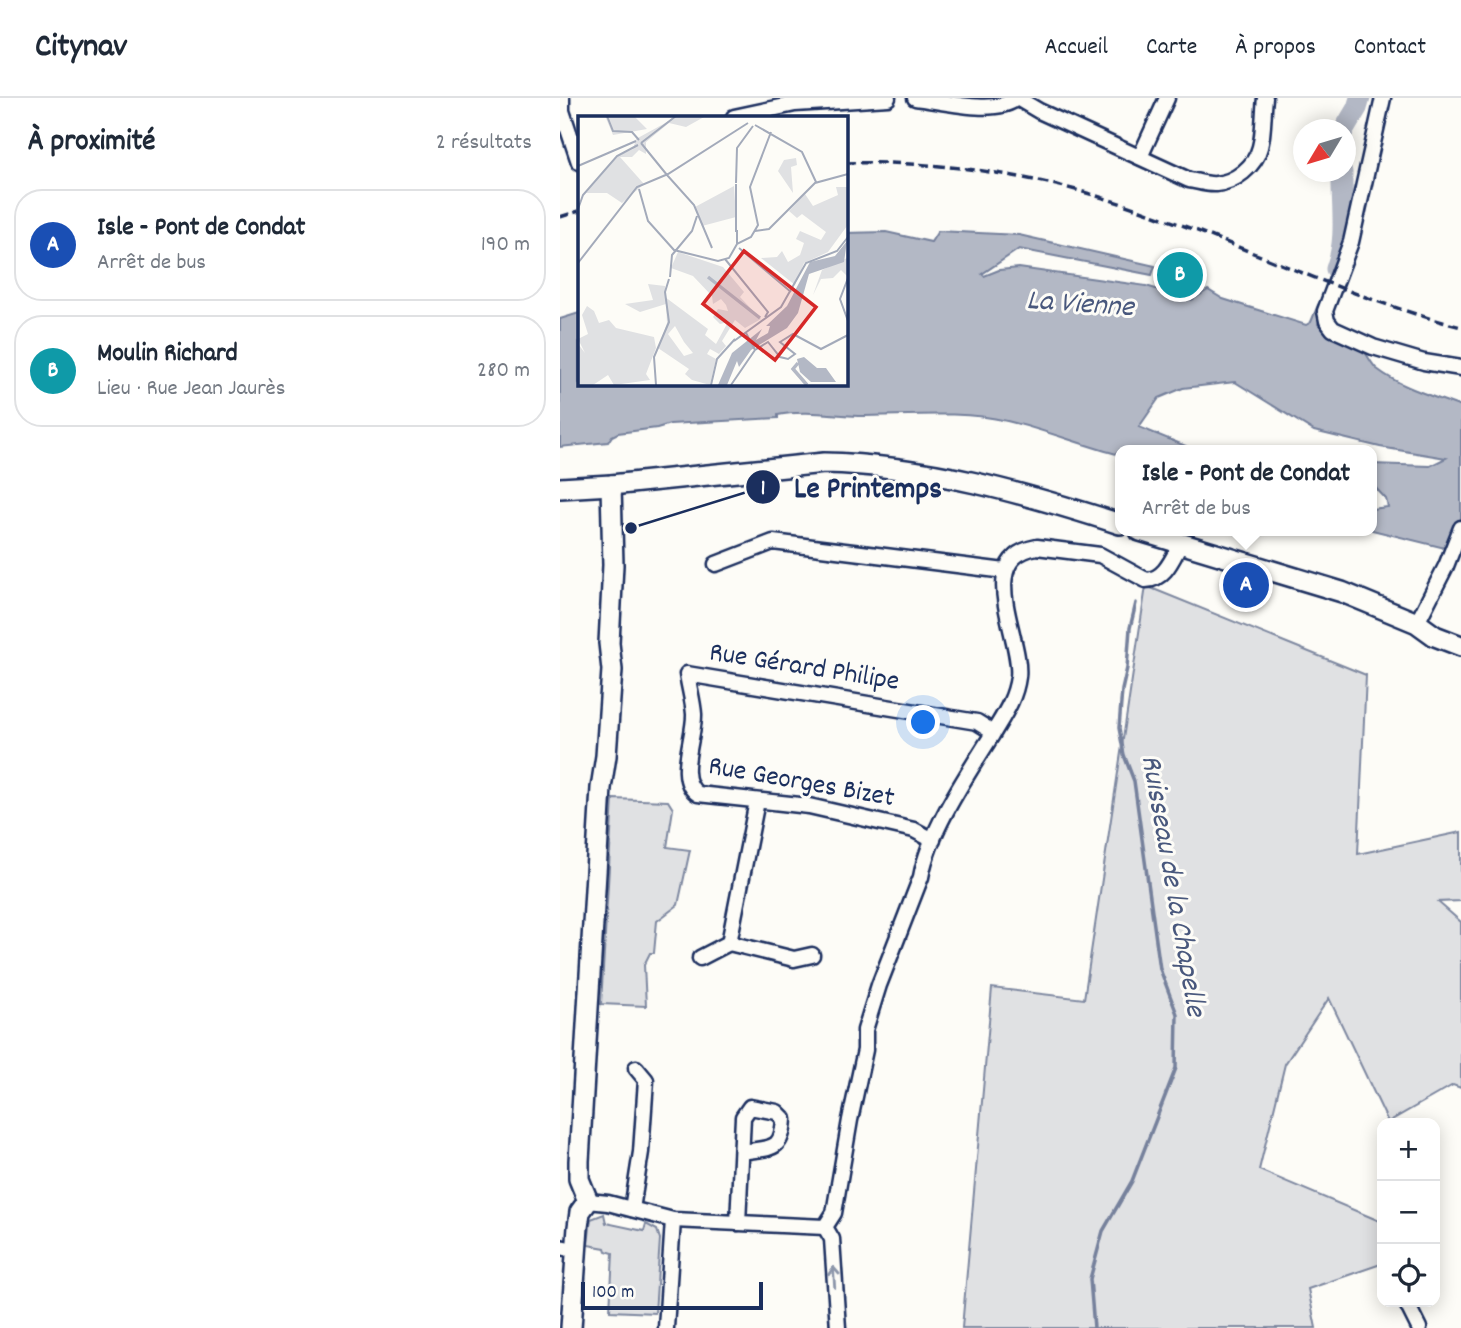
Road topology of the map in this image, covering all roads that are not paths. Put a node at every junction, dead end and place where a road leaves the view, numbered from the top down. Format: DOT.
graph roads {
  1 [pos="562,98"];
  2 [pos="888,98"];
  3 [pos="915,98"];
  4 [pos="1017,98"];
  5 [pos="1167,98"];
  6 [pos="1265,98"];
  7 [pos="1383,98"];
  8 [pos="739,116"];
  9 [pos="568,121"];
  10 [pos="1140,157"];
  11 [pos="578,158"];
  12 [pos="1461,368"];
  13 [pos="611,485"];
  14 [pos="560,488"];
  15 [pos="1115,523"];
  16 [pos="1461,528"];
  17 [pos="1157,536"];
  18 [pos="1181,543"];
  19 [pos="716,564"];
  20 [pos="1005,571"];
  21 [pos="1418,623"];
  22 [pos="1461,635"];
  23 [pos="1461,646"];
  24 [pos="687,674"];
  25 [pos="993,732"];
  26 [pos="757,801"];
  27 [pos="933,840"];
  28 [pos="729,943"];
  29 [pos="812,955"];
  30 [pos="700,958"];
  31 [pos="636,1068"];
  32 [pos="742,1152"];
  33 [pos="588,1201"];
  34 [pos="632,1209"];
  35 [pos="673,1220"];
  36 [pos="738,1223"];
  37 [pos="825,1227"];
  38 [pos="568,1249"];
  39 [pos="567,1273"];
  40 [pos="1408,1307"];
  41 [pos="571,1328"];
  42 [pos="666,1328"];
  43 [pos="838,1328"];
  44 [pos="1419,1328"];
  1 -- 9 [label="street"];
  2 -- 8 [label="street"];
  3 -- 4 [label="street"];
  4 -- 10 [label="street"];
  5 -- 10 [label="street"];
  6 -- 10 [label="street"];
  7 -- 12 [label="street"];
  9 -- 11 [label="street"];
  13 -- 14 [label="main road"];
  13 -- 15 [label="main road"];
  13 -- 33 [label="main road"];
  16 -- 21 [label="street"];
  17 -- 18 [label="main road"];
  18 -- 20 [label="street"];
  18 -- 21 [label="main road"];
  19 -- 20 [label="street"];
  20 -- 25 [label="street"];
  21 -- 22 [label="main road"];
  21 -- 23 [label="main road"];
  24 -- 25 [label="street, Rue Gérard Philipe"];
  24 -- 26 [label="street, Rue Georges Bizet"];
  25 -- 27 [label="street"];
  26 -- 27 [label="street, Rue Georges Bizet"];
  26 -- 28 [label="street"];
  27 -- 37 [label="street"];
  28 -- 29 [label="street"];
  28 -- 30 [label="street"];
  31 -- 34 [label="street"];
  32 -- 36 [label="street"];
  33 -- 34 [label="street"];
  33 -- 38 [label="main road"];
  34 -- 35 [label="street"];
  35 -- 36 [label="street"];
  35 -- 42 [label="street"];
  36 -- 37 [label="street"];
  43 -- 37 [label="street, one-way"];
  38 -- 39 [label="main road"];
  39 -- 41 [label="main road"];
  40 -- 44 [label="street"];
}
